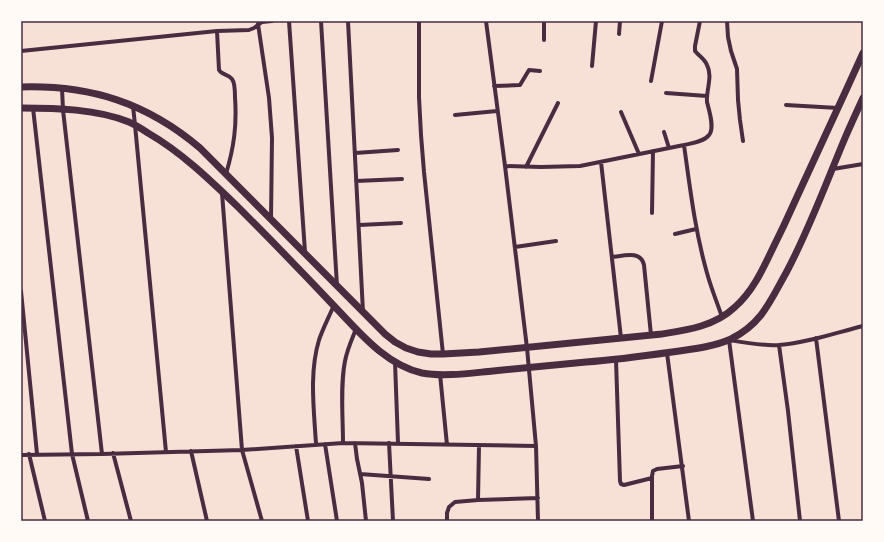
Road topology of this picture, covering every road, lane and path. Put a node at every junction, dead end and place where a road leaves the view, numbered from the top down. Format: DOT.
graph roads {
  1 [pos="272,21"];
  2 [pos="289,21"];
  3 [pos="321,21"];
  4 [pos="348,21"];
  5 [pos="419,21"];
  6 [pos="486,21"];
  7 [pos="544,21"];
  8 [pos="596,21"];
  9 [pos="620,21"];
  10 [pos="662,21"];
  11 [pos="700,21"];
  12 [pos="727,21"];
  13 [pos="258,24"];
  14 [pos="217,31"];
  15 [pos="619,34"];
  16 [pos="544,40"];
  17 [pos="21,51"];
  18 [pos="863,53"];
  19 [pos="592,66"];
  20 [pos="540,71"];
  21 [pos="651,81"];
  22 [pos="494,86"];
  23 [pos="21,87"];
  24 [pos="62,88"];
  25 [pos="666,93"];
  26 [pos="707,96"];
  27 [pos="863,98"];
  28 [pos="558,103"];
  29 [pos="133,105"];
  30 [pos="786,105"];
  31 [pos="21,108"];
  32 [pos="33,108"];
  33 [pos="838,108"];
  34 [pos="63,110"];
  35 [pos="498,111"];
  36 [pos="621,112"];
  37 [pos="456,115"];
  38 [pos="136,125"];
  39 [pos="664,132"];
  40 [pos="743,141"];
  41 [pos="684,145"];
  42 [pos="669,148"];
  43 [pos="398,150"];
  44 [pos="653,151"];
  45 [pos="354,153"];
  46 [pos="639,154"];
  47 [pos="601,162"];
  48 [pos="863,164"];
  49 [pos="505,166"];
  50 [pos="526,167"];
  51 [pos="833,169"];
  52 [pos="226,175"];
  53 [pos="402,179"];
  54 [pos="356,181"];
  55 [pos="222,192"];
  56 [pos="652,213"];
  57 [pos="271,220"];
  58 [pos="401,223"];
  59 [pos="359,226"];
  60 [pos="696,229"];
  61 [pos="676,234"];
  62 [pos="556,241"];
  63 [pos="515,247"];
  64 [pos="306,255"];
  65 [pos="612,257"];
  66 [pos="337,286"];
  67 [pos="21,290"];
  68 [pos="334,306"];
  69 [pos="363,312"];
  70 [pos="722,317"];
  71 [pos="863,326"];
  72 [pos="356,329"];
  73 [pos="651,335"];
  74 [pos="621,338"];
  75 [pos="816,338"];
  76 [pos="730,340"];
  77 [pos="779,345"];
  78 [pos="527,348"];
  79 [pos="667,353"];
  80 [pos="443,354"];
  81 [pos="616,360"];
  82 [pos="395,361"];
  83 [pos="529,367"];
  84 [pos="440,374"];
  85 [pos="343,443"];
  86 [pos="355,443"];
  87 [pos="389,443"];
  88 [pos="316,444"];
  89 [pos="325,444"];
  90 [pos="398,444"];
  91 [pos="447,445"];
  92 [pos="296,446"];
  93 [pos="479,446"];
  94 [pos="536,446"];
  95 [pos="242,450"];
  96 [pos="191,451"];
  97 [pos="166,452"];
  98 [pos="113,453"];
  99 [pos="29,454"];
  100 [pos="37,454"];
  101 [pos="72,454"];
  102 [pos="102,454"];
  103 [pos="21,455"];
  104 [pos="683,466"];
  105 [pos="360,474"];
  106 [pos="391,477"];
  107 [pos="429,478"];
  108 [pos="652,478"];
  109 [pos="538,498"];
  110 [pos="478,500"];
  111 [pos="45,521"];
  112 [pos="88,521"];
  113 [pos="131,521"];
  114 [pos="207,521"];
  115 [pos="262,521"];
  116 [pos="308,521"];
  117 [pos="337,521"];
  118 [pos="366,521"];
  119 [pos="393,521"];
  120 [pos="447,521"];
  121 [pos="538,521"];
  122 [pos="652,521"];
  123 [pos="690,521"];
  124 [pos="753,521"];
  125 [pos="800,521"];
  126 [pos="839,521"];
  1 -- 13 [label="street"];
  2 -- 64 [label="street"];
  3 -- 66 [label="street"];
  4 -- 45 [label="street"];
  5 -- 80 [label="street"];
  6 -- 22 [label="street"];
  7 -- 16 [label="street"];
  8 -- 19 [label="street"];
  9 -- 15 [label="street"];
  10 -- 21 [label="street"];
  11 -- 26 [label="street"];
  12 -- 40 [label="street"];
  13 -- 14 [label="street"];
  13 -- 57 [label="street"];
  14 -- 17 [label="street"];
  14 -- 52 [label="street"];
  18 -- 33 [label="street"];
  20 -- 22 [label="street"];
  22 -- 35 [label="street"];
  23 -- 24 [label="street"];
  24 -- 29 [label="street"];
  24 -- 34 [label="street"];
  25 -- 26 [label="street"];
  26 -- 41 [label="street"];
  27 -- 51 [label="street"];
  28 -- 50 [label="street"];
  29 -- 38 [label="street"];
  29 -- 52 [label="street"];
  30 -- 33 [label="street"];
  31 -- 32 [label="street"];
  32 -- 34 [label="street"];
  32 -- 101 [label="street"];
  33 -- 70 [label="street"];
  34 -- 38 [label="street"];
  34 -- 102 [label="street"];
  35 -- 37 [label="street"];
  35 -- 49 [label="street"];
  36 -- 46 [label="street"];
  38 -- 55 [label="street"];
  38 -- 97 [label="street"];
  39 -- 42 [label="street"];
  41 -- 42 [label="street"];
  41 -- 60 [label="street"];
  42 -- 44 [label="street"];
  43 -- 45 [label="street"];
  44 -- 46 [label="street"];
  44 -- 56 [label="street"];
  45 -- 54 [label="street"];
  46 -- 47 [label="street"];
  47 -- 50 [label="street"];
  47 -- 65 [label="street"];
  48 -- 51 [label="street"];
  49 -- 50 [label="street"];
  49 -- 63 [label="street"];
  51 -- 76 [label="street"];
  52 -- 57 [label="street"];
  53 -- 54 [label="street"];
  54 -- 59 [label="street"];
  55 -- 68 [label="street"];
  55 -- 95 [label="street"];
  57 -- 64 [label="street"];
  58 -- 59 [label="street"];
  59 -- 69 [label="street"];
  60 -- 61 [label="street"];
  60 -- 70 [label="street"];
  62 -- 63 [label="street"];
  63 -- 78 [label="street"];
  64 -- 66 [label="street"];
  65 -- 73 [label="street"];
  65 -- 74 [label="street"];
  66 -- 69 [label="street"];
  67 -- 100 [label="street"];
  68 -- 72 [label="street"];
  68 -- 88 [label="street"];
  69 -- 80 [label="street"];
  70 -- 73 [label="street"];
  71 -- 75 [label="street"];
  72 -- 82 [label="street"];
  72 -- 85 [label="street"];
  73 -- 74 [label="street"];
  74 -- 78 [label="street"];
  75 -- 77 [label="street"];
  75 -- 126 [label="street"];
  76 -- 77 [label="street"];
  76 -- 79 [label="street"];
  76 -- 124 [label="street"];
  77 -- 125 [label="street"];
  78 -- 80 [label="street"];
  78 -- 83 [label="street"];
  79 -- 81 [label="street"];
  79 -- 104 [label="street"];
  81 -- 83 [label="street"];
  81 -- 108 [label="street"];
  82 -- 84 [label="street"];
  82 -- 90 [label="street"];
  83 -- 84 [label="street"];
  83 -- 94 [label="street"];
  84 -- 91 [label="street"];
  85 -- 86 [label="street"];
  85 -- 89 [label="street"];
  86 -- 87 [label="street"];
  86 -- 105 [label="street"];
  87 -- 90 [label="street"];
  87 -- 106 [label="street"];
  88 -- 89 [label="street"];
  88 -- 92 [label="street"];
  89 -- 117 [label="street"];
  90 -- 91 [label="street"];
  91 -- 93 [label="street"];
  92 -- 95 [label="street"];
  92 -- 116 [label="street"];
  93 -- 94 [label="street"];
  93 -- 110 [label="street"];
  94 -- 109 [label="street"];
  95 -- 96 [label="street"];
  95 -- 115 [label="street"];
  96 -- 97 [label="street"];
  96 -- 114 [label="street"];
  97 -- 98 [label="street"];
  98 -- 102 [label="street"];
  98 -- 113 [label="street"];
  99 -- 100 [label="street"];
  99 -- 103 [label="street"];
  99 -- 111 [label="street"];
  100 -- 101 [label="street"];
  101 -- 102 [label="street"];
  101 -- 112 [label="street"];
  104 -- 108 [label="street"];
  104 -- 123 [label="street"];
  105 -- 106 [label="street"];
  105 -- 118 [label="street"];
  106 -- 107 [label="street"];
  106 -- 119 [label="street"];
  108 -- 122 [label="street"];
  109 -- 110 [label="street"];
  109 -- 121 [label="street"];
  110 -- 120 [label="street"];
}
